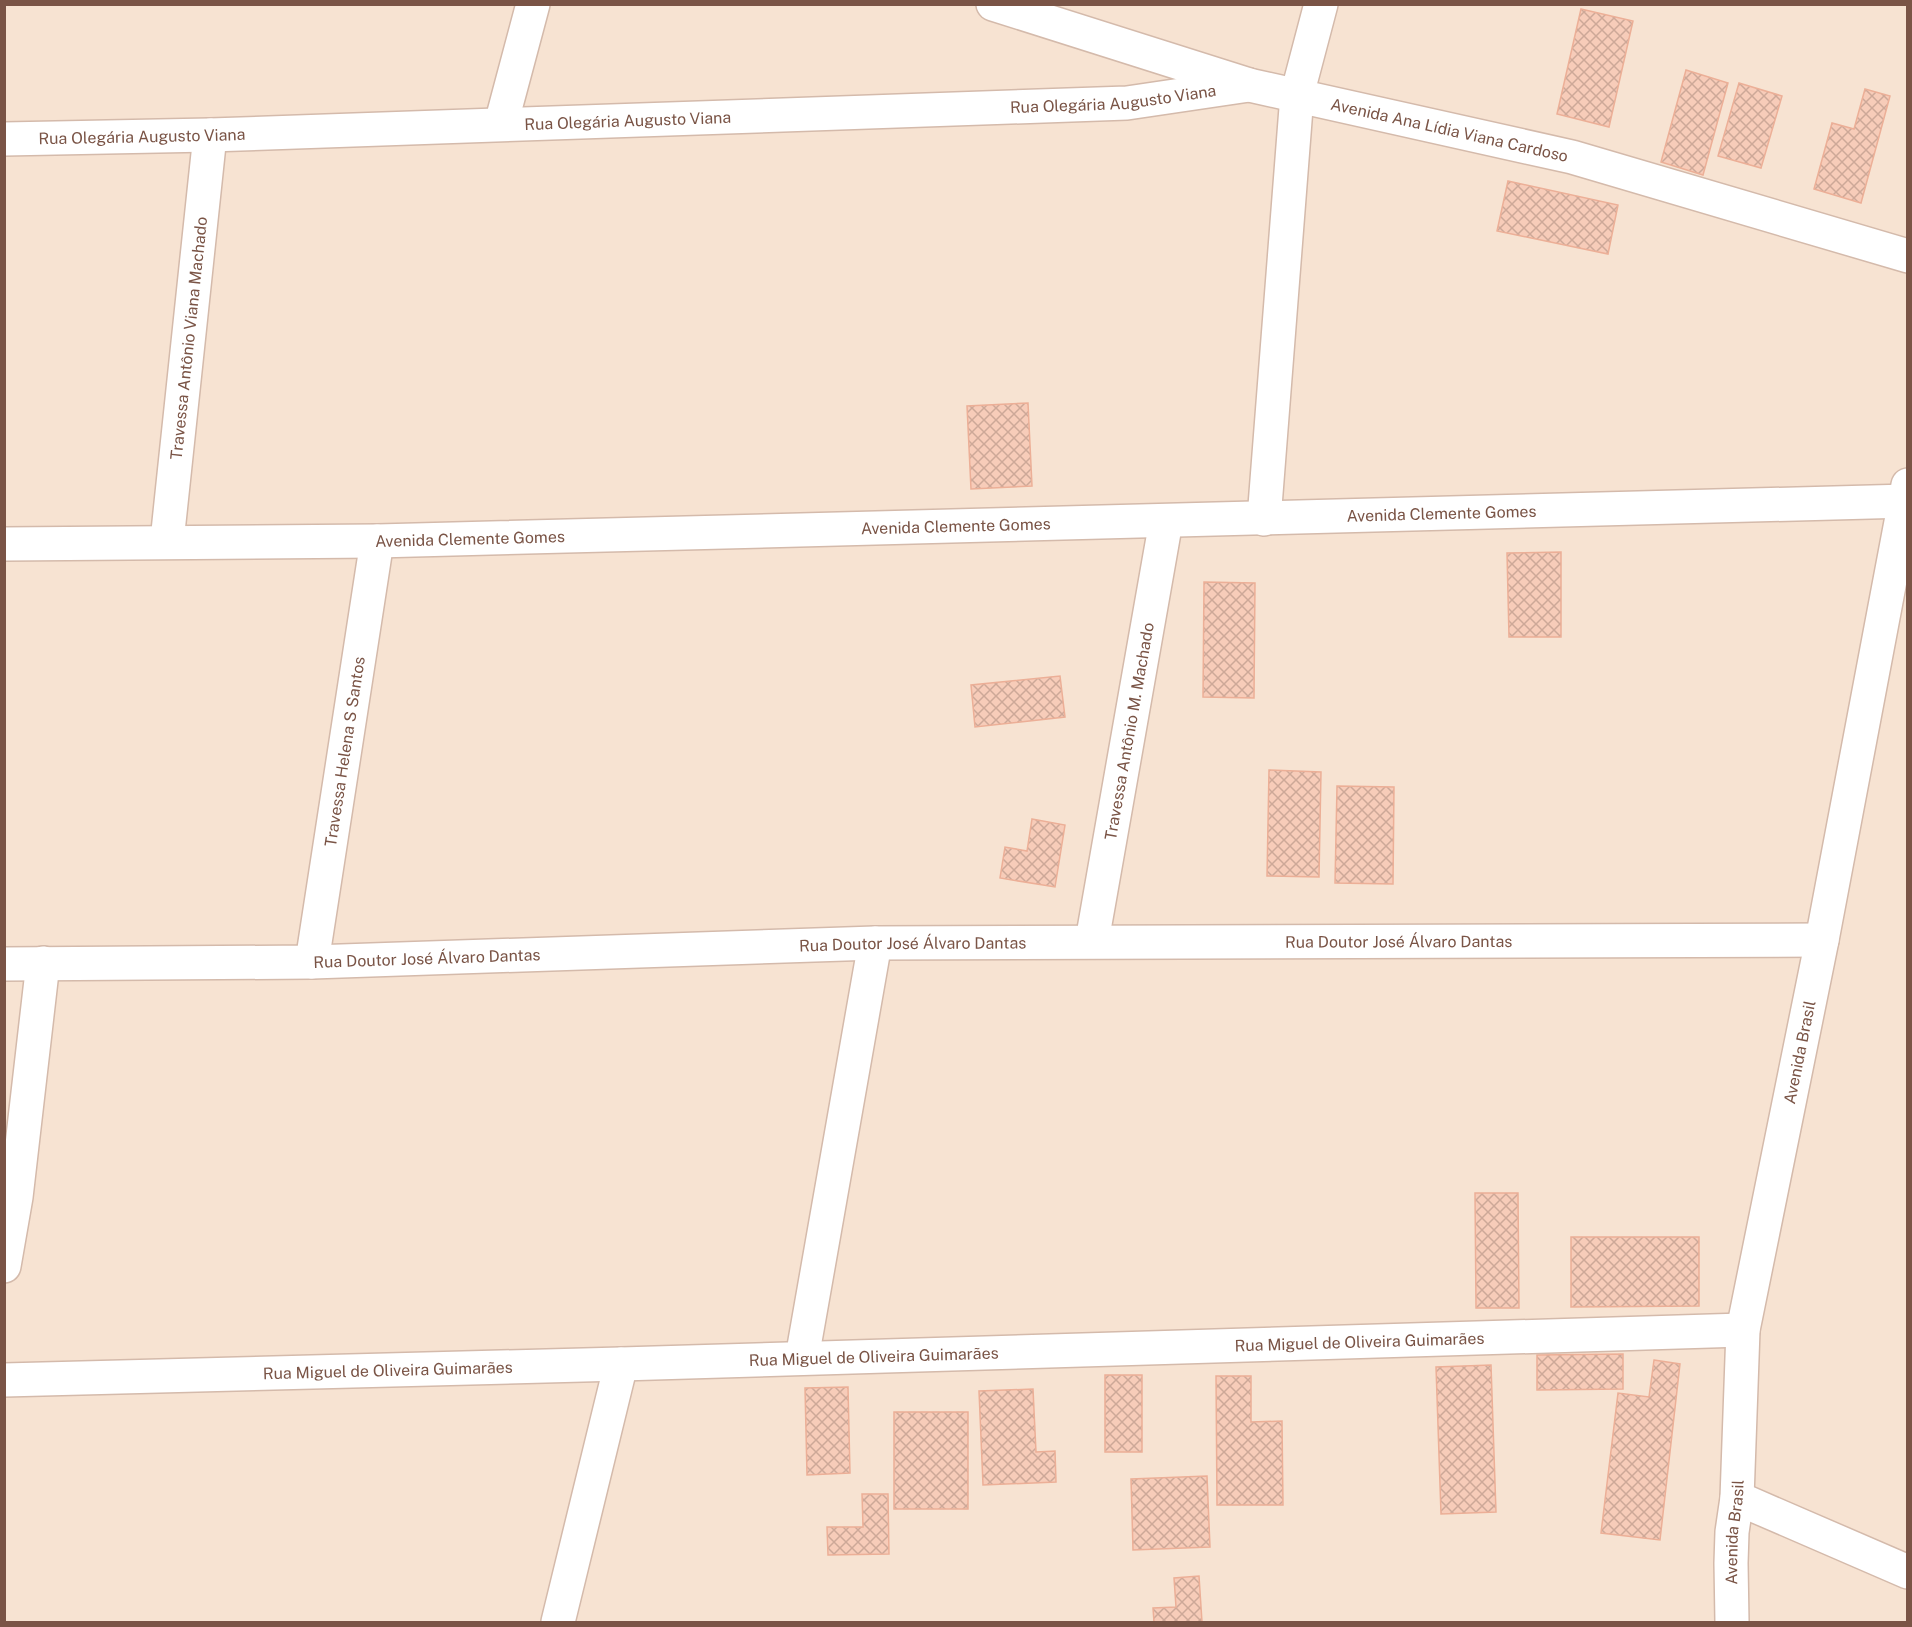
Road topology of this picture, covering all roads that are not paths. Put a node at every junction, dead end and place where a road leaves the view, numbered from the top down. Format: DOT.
graph roads {
  1 [pos="533,4"];
  2 [pos="993,4"];
  3 [pos="1321,4"];
  4 [pos="1249,85"];
  5 [pos="1297,95"];
  6 [pos="501,124"];
  7 [pos="210,135"];
  8 [pos="4,139"];
  9 [pos="1908,256"];
  10 [pos="1906,496"];
  11 [pos="1264,519"];
  12 [pos="1166,521"];
  13 [pos="166,541"];
  14 [pos="377,541"];
  15 [pos="4,544"];
  16 [pos="1822,940"];
  17 [pos="1092,941"];
  18 [pos="875,944"];
  19 [pos="312,962"];
  20 [pos="43,963"];
  21 [pos="4,964"];
  22 [pos="4,1266"];
  23 [pos="1743,1330"];
  24 [pos="802,1358"];
  25 [pos="621,1364"];
  26 [pos="4,1380"];
  27 [pos="1737,1498"];
  28 [pos="1908,1572"];
  29 [pos="558,1623"];
  30 [pos="1732,1623"];
  1 -- 6 [label="street"];
  2 -- 4 [label="street, Avenida Ana Lídia Viana Cardoso"];
  3 -- 5 [label="street"];
  4 -- 5 [label="street, Avenida Ana Lídia Viana Cardoso"];
  4 -- 6 [label="street, Rua Olegária Augusto Viana"];
  5 -- 9 [label="street, Avenida Ana Lídia Viana Cardoso"];
  5 -- 11 [label="street"];
  6 -- 7 [label="street, Rua Olegária Augusto Viana"];
  7 -- 8 [label="street, Rua Olegária Augusto Viana"];
  7 -- 13 [label="street, Travessa Antônio Viana Machado"];
  10 -- 11 [label="street, Avenida Clemente Gomes"];
  10 -- 16 [label="street, Avenida Brasil"];
  11 -- 12 [label="street, Avenida Clemente Gomes"];
  12 -- 14 [label="street, Avenida Clemente Gomes"];
  12 -- 17 [label="street, Travessa Antônio M. Machado"];
  13 -- 14 [label="street, Avenida Clemente Gomes"];
  13 -- 15 [label="street, Avenida Clemente Gomes"];
  14 -- 19 [label="street, Travessa Helena S Santos"];
  16 -- 17 [label="street, Rua Doutor José Álvaro Dantas"];
  16 -- 23 [label="street, Avenida Brasil"];
  17 -- 18 [label="street, Rua Doutor José Álvaro Dantas"];
  18 -- 19 [label="street, Rua Doutor José Álvaro Dantas"];
  18 -- 24 [label="street"];
  19 -- 20 [label="street, Rua Doutor José Álvaro Dantas"];
  20 -- 21 [label="street, Rua Doutor José Álvaro Dantas"];
  20 -- 22 [label="street"];
  23 -- 24 [label="street, Rua Miguel de Oliveira Guimarães"];
  23 -- 27 [label="street, Avenida Brasil"];
  24 -- 25 [label="street, Rua Miguel de Oliveira Guimarães"];
  25 -- 26 [label="street, Rua Miguel de Oliveira Guimarães"];
  25 -- 29 [label="street"];
  27 -- 28 [label="street"];
  27 -- 30 [label="street, Avenida Brasil"];
}
